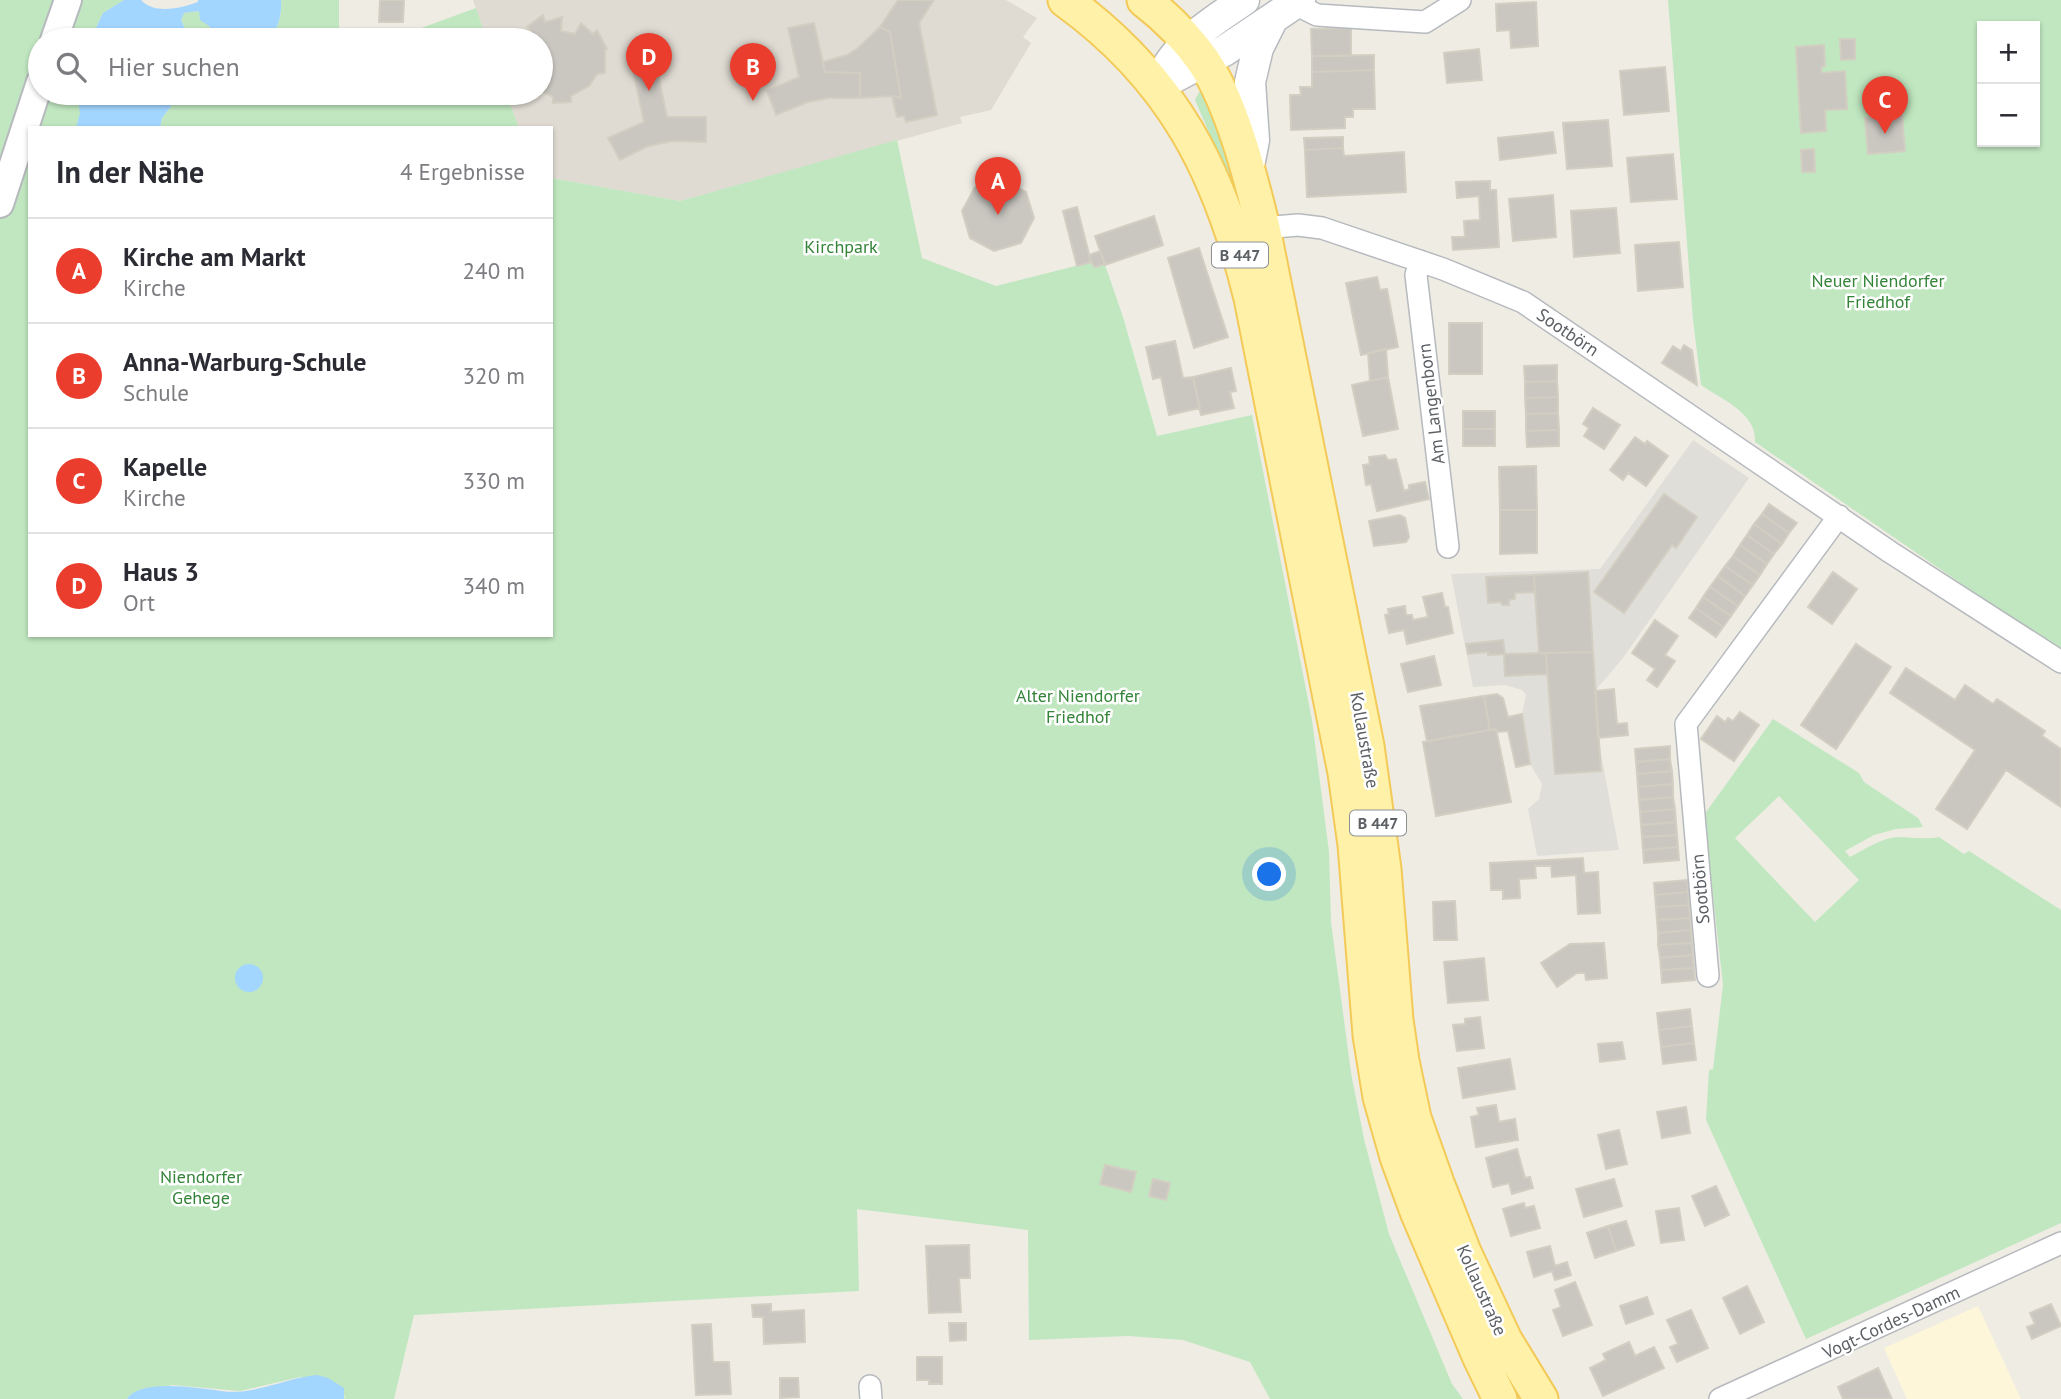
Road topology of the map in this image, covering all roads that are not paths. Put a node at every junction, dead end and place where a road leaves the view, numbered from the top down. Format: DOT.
graph roads {
  1 [pos="68,0"];
  2 [pos="1065,0"];
  3 [pos="1144,0"];
  4 [pos="1244,0"];
  5 [pos="1460,0"];
  6 [pos="1289,8"];
  7 [pos="58,28"];
  8 [pos="1196,52"];
  9 [pos="1158,86"];
  10 [pos="32,105"];
  11 [pos="1248,171"];
  12 [pos="0,204"];
  13 [pos="1263,228"];
  14 [pos="1420,261"];
  15 [pos="1839,516"];
  16 [pos="1448,547"];
  17 [pos="2061,662"];
  18 [pos="1708,976"];
  19 [pos="2061,1243"];
  20 [pos="1500,1399"];
  21 [pos="1541,1399"];
  22 [pos="1720,1399"];
  1 -- 7 [label="street"];
  2 -- 9 [label="main road, B 447"];
  3 -- 8 [label="main road, B 447"];
  4 -- 8 [label="main road"];
  5 -- 6 [label="street"];
  6 -- 8 [label="main road"];
  6 -- 11 [label="main road"];
  8 -- 9 [label="main road"];
  8 -- 11 [label="main road, B 447"];
  9 -- 20 [label="main road, Kollaustraße / B 447"];
  10 -- 12 [label="street"];
  11 -- 13 [label="main road, B 447"];
  13 -- 14 [label="street, Sootbörn"];
  13 -- 21 [label="main road, Kollaustraße / B 447"];
  14 -- 15 [label="street, Sootbörn"];
  14 -- 16 [label="street, Am Langenborn"];
  15 -- 17 [label="street, Sootbörn"];
  15 -- 18 [label="street, Sootbörn"];
  19 -- 22 [label="street, Vogt-Cordes-Damm"];
}
